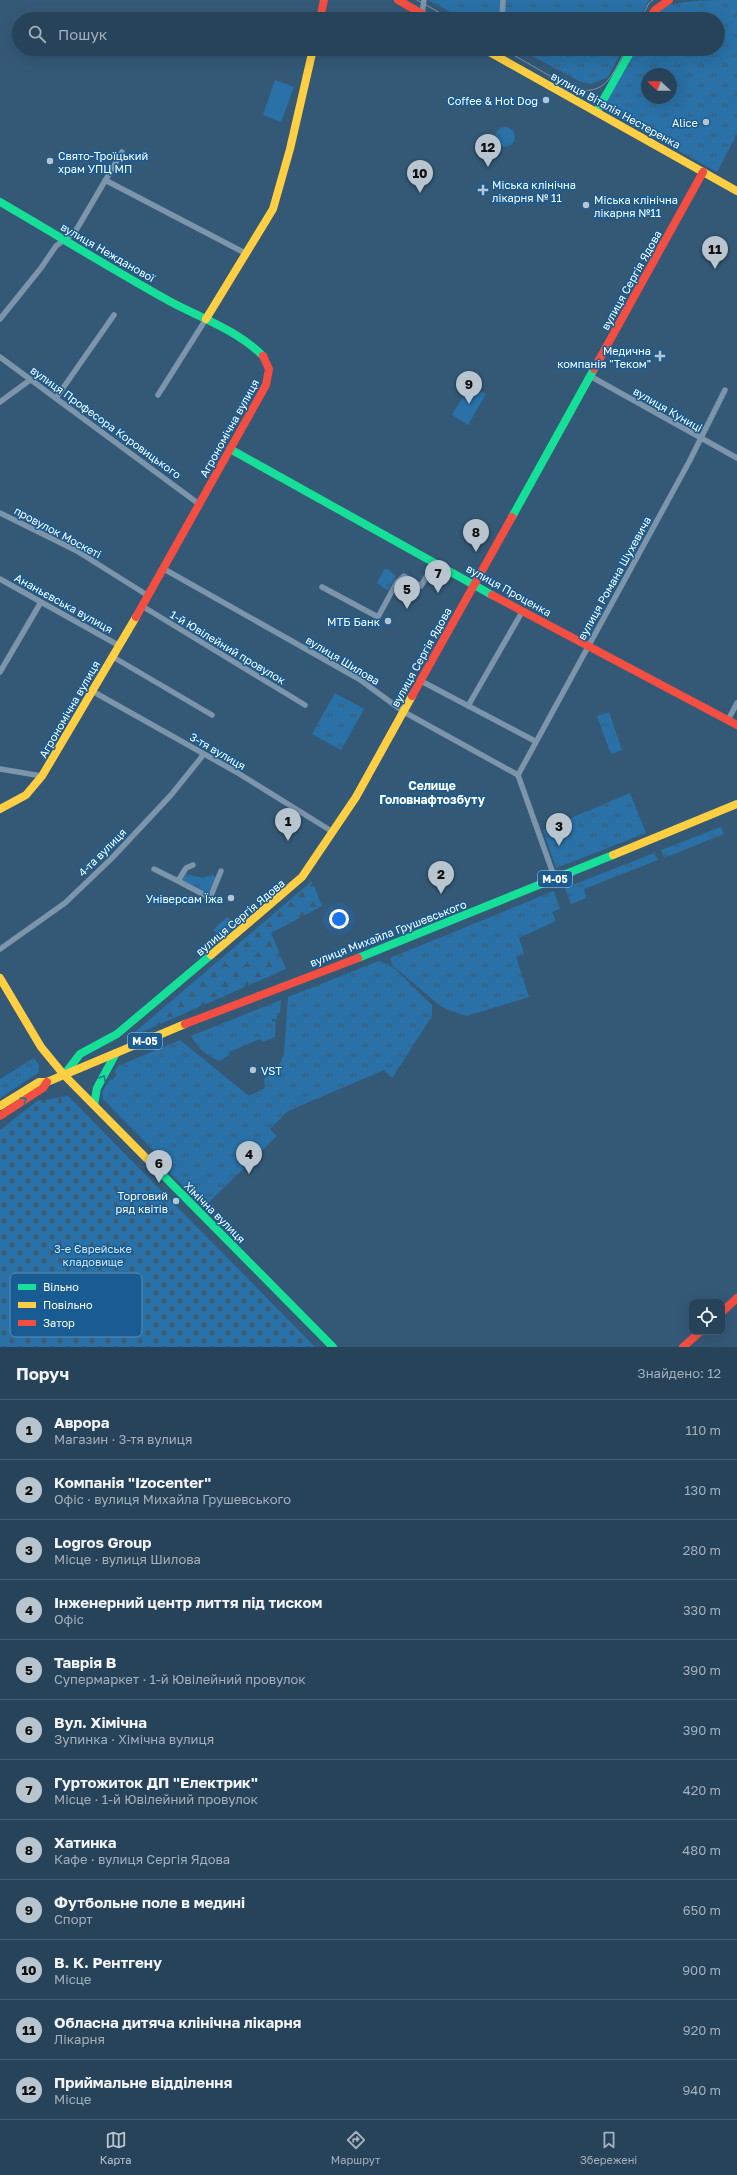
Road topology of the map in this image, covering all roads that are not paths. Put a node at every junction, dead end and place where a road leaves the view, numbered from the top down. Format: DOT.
graph roads {
  1 [pos="324,0"];
  2 [pos="398,0"];
  3 [pos="424,0"];
  4 [pos="503,0"];
  5 [pos="669,0"];
  6 [pos="321,12"];
  7 [pos="419,12"];
  8 [pos="422,12"];
  9 [pos="502,12"];
  10 [pos="653,12"];
  11 [pos="311,56"];
  12 [pos="497,56"];
  13 [pos="628,56"];
  14 [pos="502,59"];
  15 [pos="597,111"];
  16 [pos="122,152"];
  17 [pos="703,172"];
  18 [pos="105,180"];
  19 [pos="737,191"];
  20 [pos="0,202"];
  21 [pos="65,239"];
  22 [pos="245,253"];
  23 [pos="114,315"];
  24 [pos="0,319"];
  25 [pos="206,319"];
  26 [pos="0,357"];
  27 [pos="590,376"];
  28 [pos="30,380"];
  29 [pos="725,390"];
  30 [pos="158,395"];
  31 [pos="56,398"];
  32 [pos="0,402"];
  33 [pos="701,439"];
  34 [pos="230,448"];
  35 [pos="737,458"];
  36 [pos="199,504"];
  37 [pos="0,513"];
  38 [pos="434,562"];
  39 [pos="164,569"];
  40 [pos="0,579"];
  41 [pos="473,584"];
  42 [pos="322,587"];
  43 [pos="147,595"];
  44 [pos="41,602"];
  45 [pos="142,606"];
  46 [pos="522,612"];
  47 [pos="118,644"];
  48 [pos="588,647"];
  49 [pos="113,656"];
  50 [pos="0,672"];
  51 [pos="421,681"];
  52 [pos="92,691"];
  53 [pos="737,703"];
  54 [pos="305,705"];
  55 [pos="468,706"];
  56 [pos="404,712"];
  57 [pos="212,715"];
  58 [pos="728,720"];
  59 [pos="737,725"];
  60 [pos="535,741"];
  61 [pos="204,754"];
  62 [pos="0,769"];
  63 [pos="518,775"];
  64 [pos="42,776"];
  65 [pos="737,804"];
  66 [pos="0,809"];
  67 [pos="333,832"];
  68 [pos="193,865"];
  69 [pos="154,868"];
  70 [pos="221,872"];
  71 [pos="556,879"];
  72 [pos="178,881"];
  73 [pos="0,949"];
  74 [pos="0,978"];
  75 [pos="116,1053"];
  76 [pos="64,1075"];
  77 [pos="47,1082"];
  78 [pos="94,1105"];
  79 [pos="0,1106"];
  80 [pos="0,1116"];
  81 [pos="737,1298"];
  82 [pos="725,1309"];
  83 [pos="697,1335"];
  84 [pos="333,1347"];
  85 [pos="683,1347"];
  1 -- 6 [label="street"];
  2 -- 7 [label="street"];
  3 -- 8 [label="street"];
  4 -- 9 [label="street"];
  5 -- 10 [label="street"];
  11 -- 22 [label="street"];
  12 -- 14 [label="street, вулиця Віталія Нестеренка"];
  13 -- 15 [label="street"];
  14 -- 15 [label="street, вулиця Віталія Нестеренка"];
  15 -- 17 [label="street, вулиця Віталія Нестеренка"];
  16 -- 18 [label="street"];
  17 -- 19 [label="street, вулиця Віталія Нестеренка"];
  17 -- 27 [label="street, вулиця Сергія Ядова"];
  18 -- 21 [label="street"];
  18 -- 22 [label="street"];
  20 -- 21 [label="street, вулиця Нежданової"];
  21 -- 24 [label="street"];
  21 -- 25 [label="street, вулиця Нежданової"];
  22 -- 25 [label="street"];
  23 -- 31 [label="street"];
  25 -- 30 [label="street"];
  25 -- 34 [label="street, Агрономічна вулиця"];
  26 -- 28 [label="street, вулиця Професора Коровицького"];
  27 -- 33 [label="street, вулиця Куниці"];
  27 -- 41 [label="street, вулиця Сергія Ядова"];
  28 -- 31 [label="street, вулиця Професора Коровицького"];
  28 -- 32 [label="street"];
  29 -- 33 [label="street, вулиця Романа Шухевича"];
  31 -- 36 [label="street, вулиця Професора Коровицького"];
  33 -- 35 [label="street, вулиця Куниці"];
  33 -- 48 [label="street, вулиця Романа Шухевича"];
  34 -- 36 [label="street, Агрономічна вулиця"];
  34 -- 38 [label="street, вулиця Проценка"];
  36 -- 39 [label="street, Агрономічна вулиця"];
  37 -- 43 [label="street, провулок Москеті"];
  38 -- 41 [label="street, вулиця Проценка"];
  38 -- 42 [label="street"];
  39 -- 43 [label="street, Агрономічна вулиця"];
  39 -- 56 [label="street, вулиця Шилова"];
  40 -- 44 [label="street, Ананьєвська вулиця"];
  41 -- 46 [label="street, вулиця Проценка"];
  41 -- 51 [label="street, вулиця Сергія Ядова"];
  43 -- 45 [label="street, Агрономічна вулиця"];
  44 -- 47 [label="street, Ананьєвська вулиця"];
  44 -- 50 [label="street"];
  45 -- 47 [label="street, Агрономічна вулиця"];
  45 -- 54 [label="street, 1-й Ювілейний провулок"];
  46 -- 48 [label="street, вулиця Проценка"];
  46 -- 55 [label="street"];
  47 -- 49 [label="street, Агрономічна вулиця"];
  48 -- 58 [label="street, вулиця Проценка"];
  48 -- 60 [label="street, вулиця Романа Шухевича"];
  49 -- 52 [label="street, Агрономічна вулиця"];
  49 -- 57 [label="street"];
  51 -- 55 [label="street"];
  51 -- 56 [label="street, вулиця Сергія Ядова"];
  52 -- 61 [label="street, 3-тя вулиця"];
  52 -- 64 [label="street, Агрономічна вулиця"];
  53 -- 58 [label="street"];
  55 -- 60 [label="street"];
  56 -- 63 [label="street, вулиця Шилова"];
  56 -- 67 [label="street, вулиця Сергія Ядова"];
  58 -- 59 [label="street, вулиця Проценка"];
  60 -- 63 [label="street, вулиця Романа Шухевича"];
  61 -- 67 [label="street, 3-тя вулиця"];
  61 -- 73 [label="street, 4-та вулиця"];
  62 -- 64 [label="street"];
  63 -- 71 [label="street"];
  64 -- 66 [label="street, Агрономічна вулиця"];
  65 -- 71 [label="street, вулиця Михайла Грушевського / М-05"];
  67 -- 76 [label="street, вулиця Сергія Ядова"];
  68 -- 72 [label="street"];
  69 -- 72 [label="street"];
  70 -- 72 [label="street"];
  71 -- 75 [label="street, вулиця Михайла Грушевського / М-05"];
  74 -- 76 [label="street, Хімічна вулиця"];
  75 -- 76 [label="street, вулиця Михайла Грушевського / М-05"];
  78 -- 75 [label="street, one-way"];
  76 -- 77 [label="street, вулиця Михайла Грушевського / М-05"];
  76 -- 78 [label="street, Хімічна вулиця"];
  77 -- 79 [label="street, М-05"];
  80 -- 77 [label="street, М-05, one-way"];
  78 -- 84 [label="street, Хімічна вулиця"];
  81 -- 82 [label="street"];
  83 -- 85 [label="street"];
}
